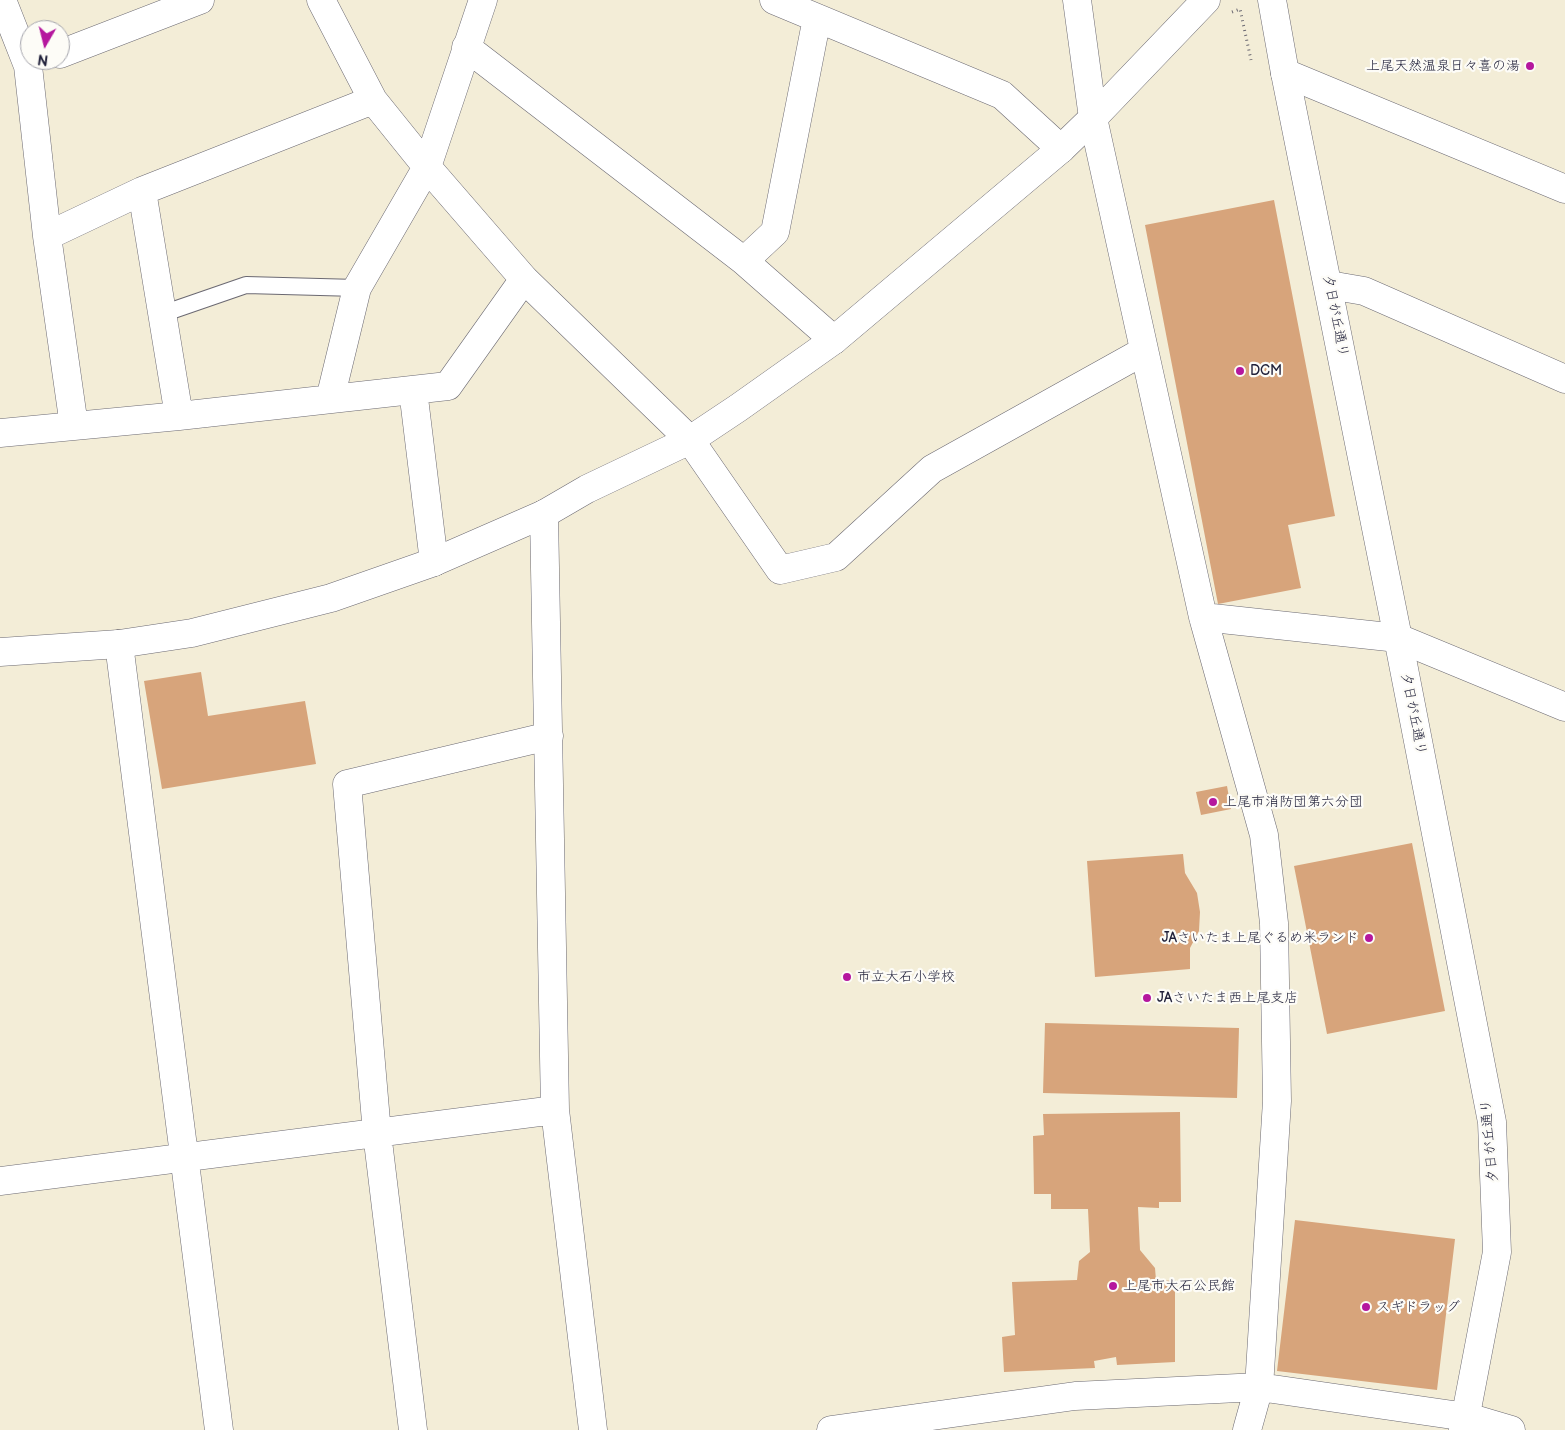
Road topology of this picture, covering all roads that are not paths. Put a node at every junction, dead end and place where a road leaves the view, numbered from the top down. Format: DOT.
graph roads {
  1 [pos="2,0"];
  2 [pos="200,0"];
  3 [pos="321,0"];
  4 [pos="483,0"];
  5 [pos="774,0"];
  6 [pos="1077,0"];
  7 [pos="1206,0"];
  8 [pos="1272,0"];
  9 [pos="818,18"];
  10 [pos="20,33"];
  11 [pos="466,47"];
  12 [pos="70,50"];
  13 [pos="36,70"];
  14 [pos="1285,73"];
  15 [pos="373,100"];
  16 [pos="1093,118"];
  17 [pos="1061,149"];
  18 [pos="427,167"];
  19 [pos="1565,189"];
  20 [pos="142,191"];
  21 [pos="48,236"];
  22 [pos="744,261"];
  23 [pos="524,280"];
  24 [pos="1329,285"];
  25 [pos="357,288"];
  26 [pos="162,314"];
  27 [pos="834,340"];
  28 [pos="1144,351"];
  29 [pos="1565,379"];
  30 [pos="413,390"];
  31 [pos="330,399"];
  32 [pos="179,416"];
  33 [pos="74,426"];
  34 [pos="0,433"];
  35 [pos="690,440"];
  36 [pos="544,514"];
  37 [pos="434,562"];
  38 [pos="1203,618"];
  39 [pos="1398,638"];
  40 [pos="119,644"];
  41 [pos="0,652"];
  42 [pos="1565,707"];
  43 [pos="549,736"];
  44 [pos="555,1110"];
  45 [pos="377,1133"];
  46 [pos="184,1157"];
  47 [pos="0,1181"];
  48 [pos="1259,1386"];
  49 [pos="1465,1424"];
  50 [pos="219,1430"];
  51 [pos="413,1430"];
  52 [pos="593,1430"];
  53 [pos="831,1430"];
  54 [pos="1246,1430"];
  55 [pos="1511,1430"];
  1 -- 10 [label="street"];
  2 -- 12 [label="street"];
  3 -- 15 [label="street"];
  4 -- 11 [label="street"];
  5 -- 9 [label="street"];
  6 -- 16 [label="street"];
  7 -- 16 [label="street"];
  8 -- 14 [label="street, 夕日が丘通り"];
  9 -- 17 [label="street"];
  9 -- 22 [label="street"];
  11 -- 18 [label="street"];
  11 -- 22 [label="street"];
  13 -- 21 [label="street"];
  14 -- 19 [label="street"];
  14 -- 24 [label="street, 夕日が丘通り"];
  15 -- 18 [label="street"];
  15 -- 20 [label="street"];
  16 -- 17 [label="street"];
  16 -- 28 [label="street"];
  17 -- 27 [label="street"];
  18 -- 23 [label="street"];
  18 -- 25 [label="street"];
  20 -- 21 [label="street"];
  20 -- 26 [label="street"];
  21 -- 33 [label="street"];
  22 -- 27 [label="street"];
  23 -- 30 [label="street"];
  23 -- 35 [label="street"];
  24 -- 29 [label="street"];
  24 -- 39 [label="street, 夕日が丘通り"];
  25 -- 26 [label="lane"];
  25 -- 31 [label="street"];
  26 -- 32 [label="street"];
  27 -- 35 [label="street"];
  28 -- 35 [label="street"];
  28 -- 38 [label="street"];
  30 -- 31 [label="street"];
  30 -- 37 [label="street"];
  31 -- 32 [label="street"];
  32 -- 33 [label="street"];
  33 -- 34 [label="street"];
  35 -- 36 [label="street"];
  36 -- 37 [label="street"];
  36 -- 43 [label="street"];
  37 -- 40 [label="street"];
  38 -- 39 [label="street"];
  38 -- 48 [label="street"];
  39 -- 42 [label="street"];
  39 -- 49 [label="street, 夕日が丘通り"];
  40 -- 41 [label="street"];
  40 -- 46 [label="street"];
  43 -- 44 [label="street"];
  43 -- 45 [label="street"];
  44 -- 45 [label="street"];
  44 -- 52 [label="street"];
  45 -- 46 [label="street"];
  45 -- 51 [label="street"];
  46 -- 47 [label="street"];
  46 -- 50 [label="street"];
  48 -- 49 [label="street"];
  48 -- 53 [label="street"];
  48 -- 54 [label="street"];
  49 -- 55 [label="street"];
}
